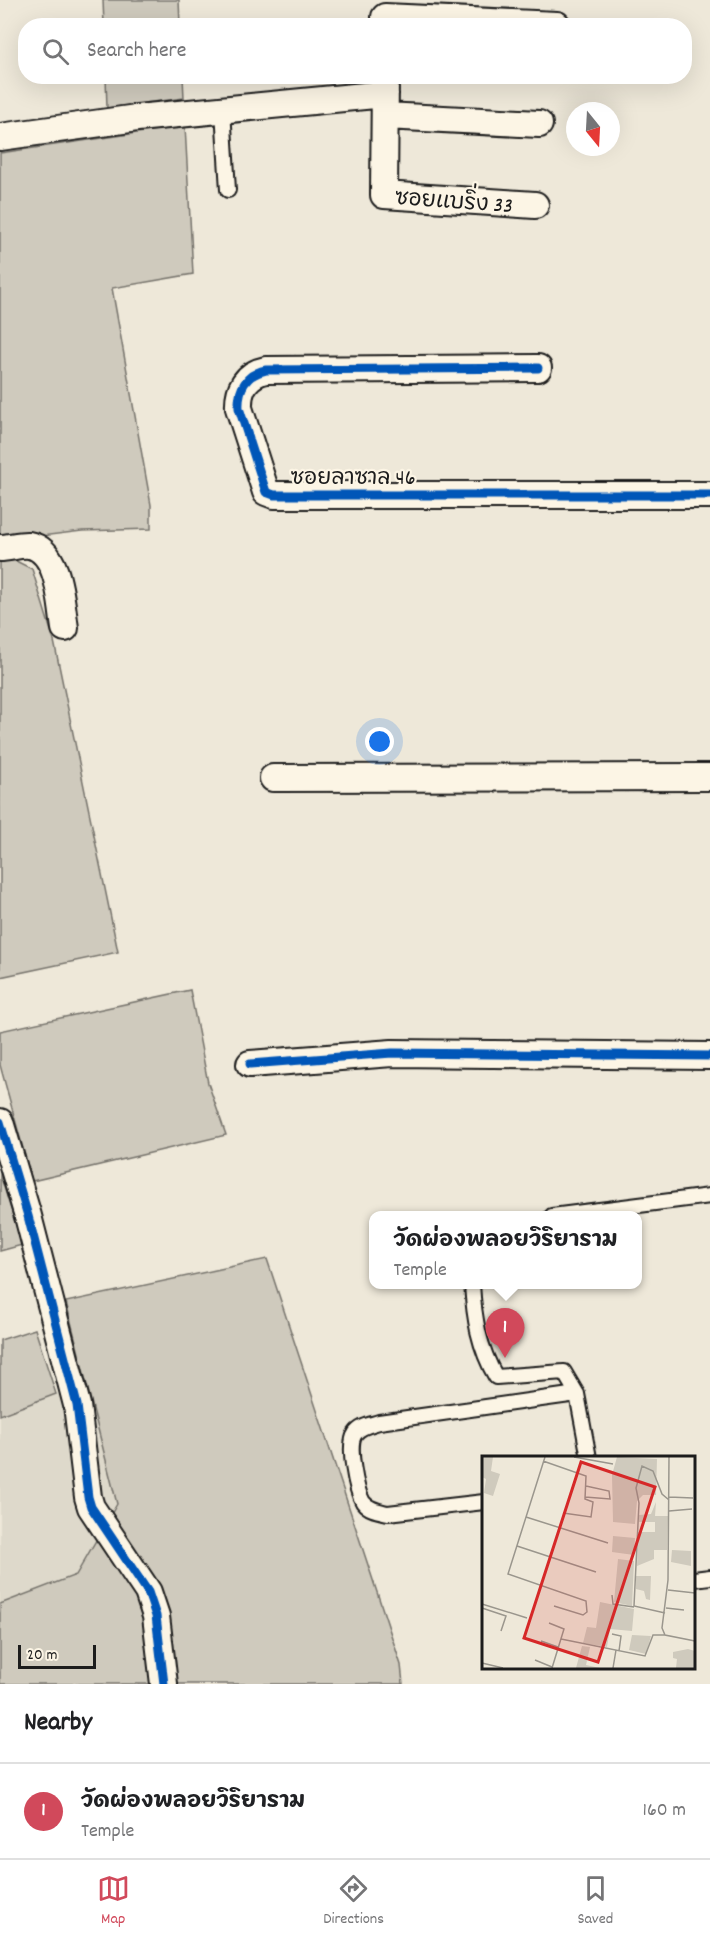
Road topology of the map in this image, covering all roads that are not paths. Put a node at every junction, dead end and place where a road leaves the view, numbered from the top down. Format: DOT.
graph roads {
  1 [pos="385,14"];
  2 [pos="442,18"];
  3 [pos="385,96"];
  4 [pos="223,110"];
  5 [pos="539,124"];
  6 [pos="0,137"];
  7 [pos="228,190"];
  8 [pos="535,205"];
  9 [pos="538,368"];
  10 [pos="710,495"];
  11 [pos="0,548"];
  12 [pos="65,628"];
  13 [pos="710,777"];
  14 [pos="273,778"];
  15 [pos="710,1056"];
  16 [pos="250,1064"];
  17 [pos="0,1122"];
  18 [pos="710,1196"];
  19 [pos="585,1211"];
  20 [pos="472,1289"];
  21 [pos="577,1394"];
  22 [pos="589,1456"];
  23 [pos="482,1502"];
  24 [pos="710,1577"];
  25 [pos="695,1579"];
  26 [pos="164,1684"];
  1 -- 2 [label="street"];
  3 -- 4 [label="street"];
  3 -- 5 [label="street"];
  3 -- 8 [label="street, ซอยแบริ่ง 33"];
  4 -- 6 [label="street"];
  4 -- 7 [label="lane"];
  9 -- 10 [label="street, ซอยลาซาล 46"];
  11 -- 12 [label="street"];
  13 -- 14 [label="street"];
  15 -- 16 [label="street"];
  17 -- 26 [label="street"];
  18 -- 19 [label="lane"];
  20 -- 21 [label="lane"];
  21 -- 22 [label="lane"];
  21 -- 23 [label="lane"];
  24 -- 25 [label="lane"];
}
